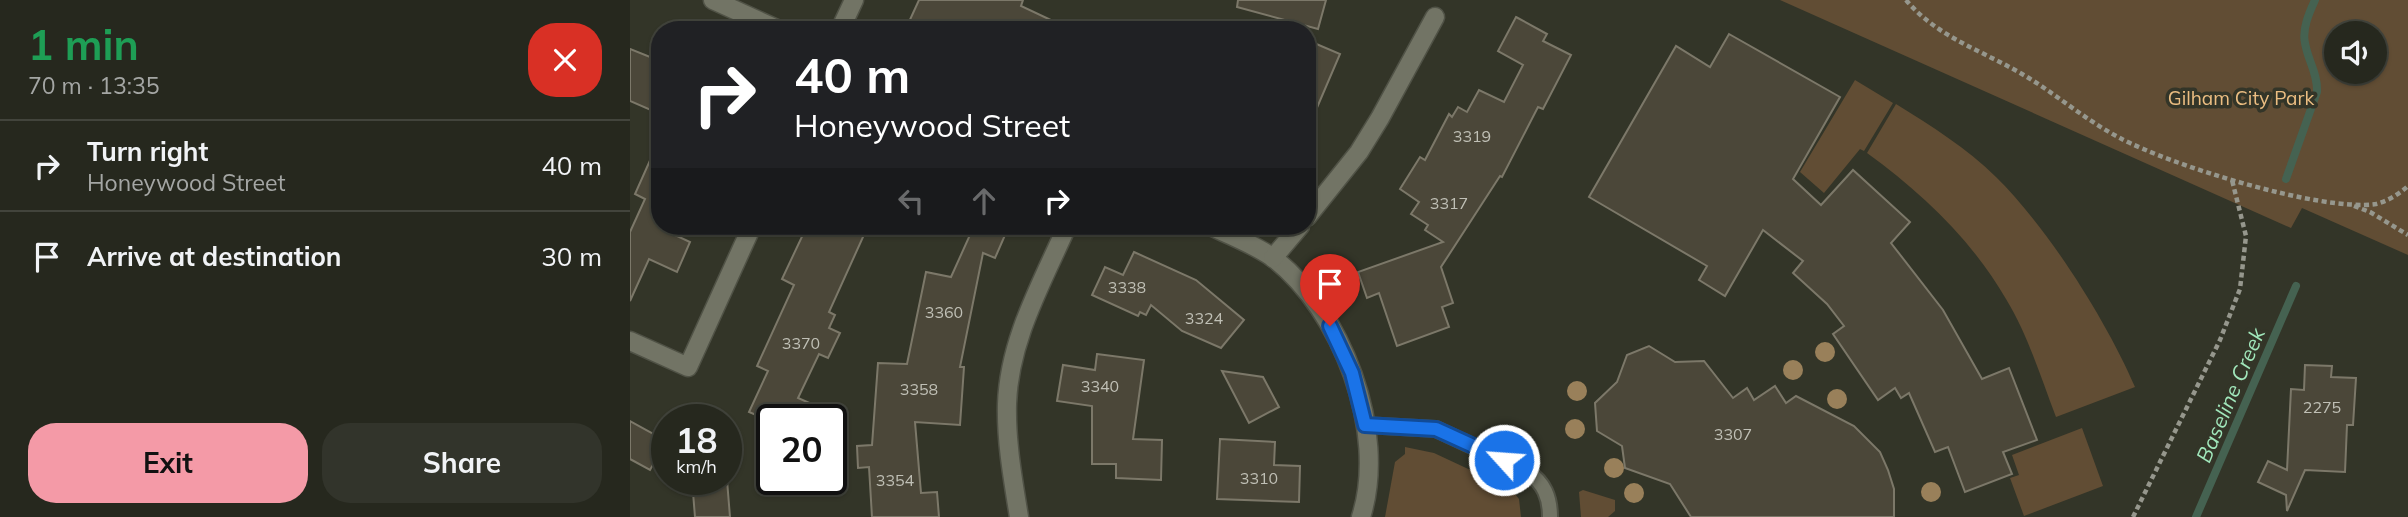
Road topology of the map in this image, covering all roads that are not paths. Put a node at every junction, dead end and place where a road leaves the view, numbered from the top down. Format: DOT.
graph roads {
  1 [pos="713,0"];
  2 [pos="854,0"];
  3 [pos="1435,17"];
  4 [pos="759,21"];
  5 [pos="844,21"];
  6 [pos="1316,206"];
  7 [pos="748,235"];
  8 [pos="1063,235"];
  9 [pos="1228,235"];
  10 [pos="1292,235"];
  11 [pos="1273,258"];
  12 [pos="630,341"];
  13 [pos="1365,425"];
  14 [pos="1019,517"];
  15 [pos="1361,517"];
  16 [pos="1549,517"];
  1 -- 4 [label="street"];
  2 -- 5 [label="street"];
  3 -- 6 [label="street"];
  7 -- 12 [label="street"];
  8 -- 14 [label="street"];
  9 -- 11 [label="street"];
  10 -- 11 [label="street"];
  11 -- 13 [label="street"];
  13 -- 15 [label="street"];
  13 -- 16 [label="lane"];
}
